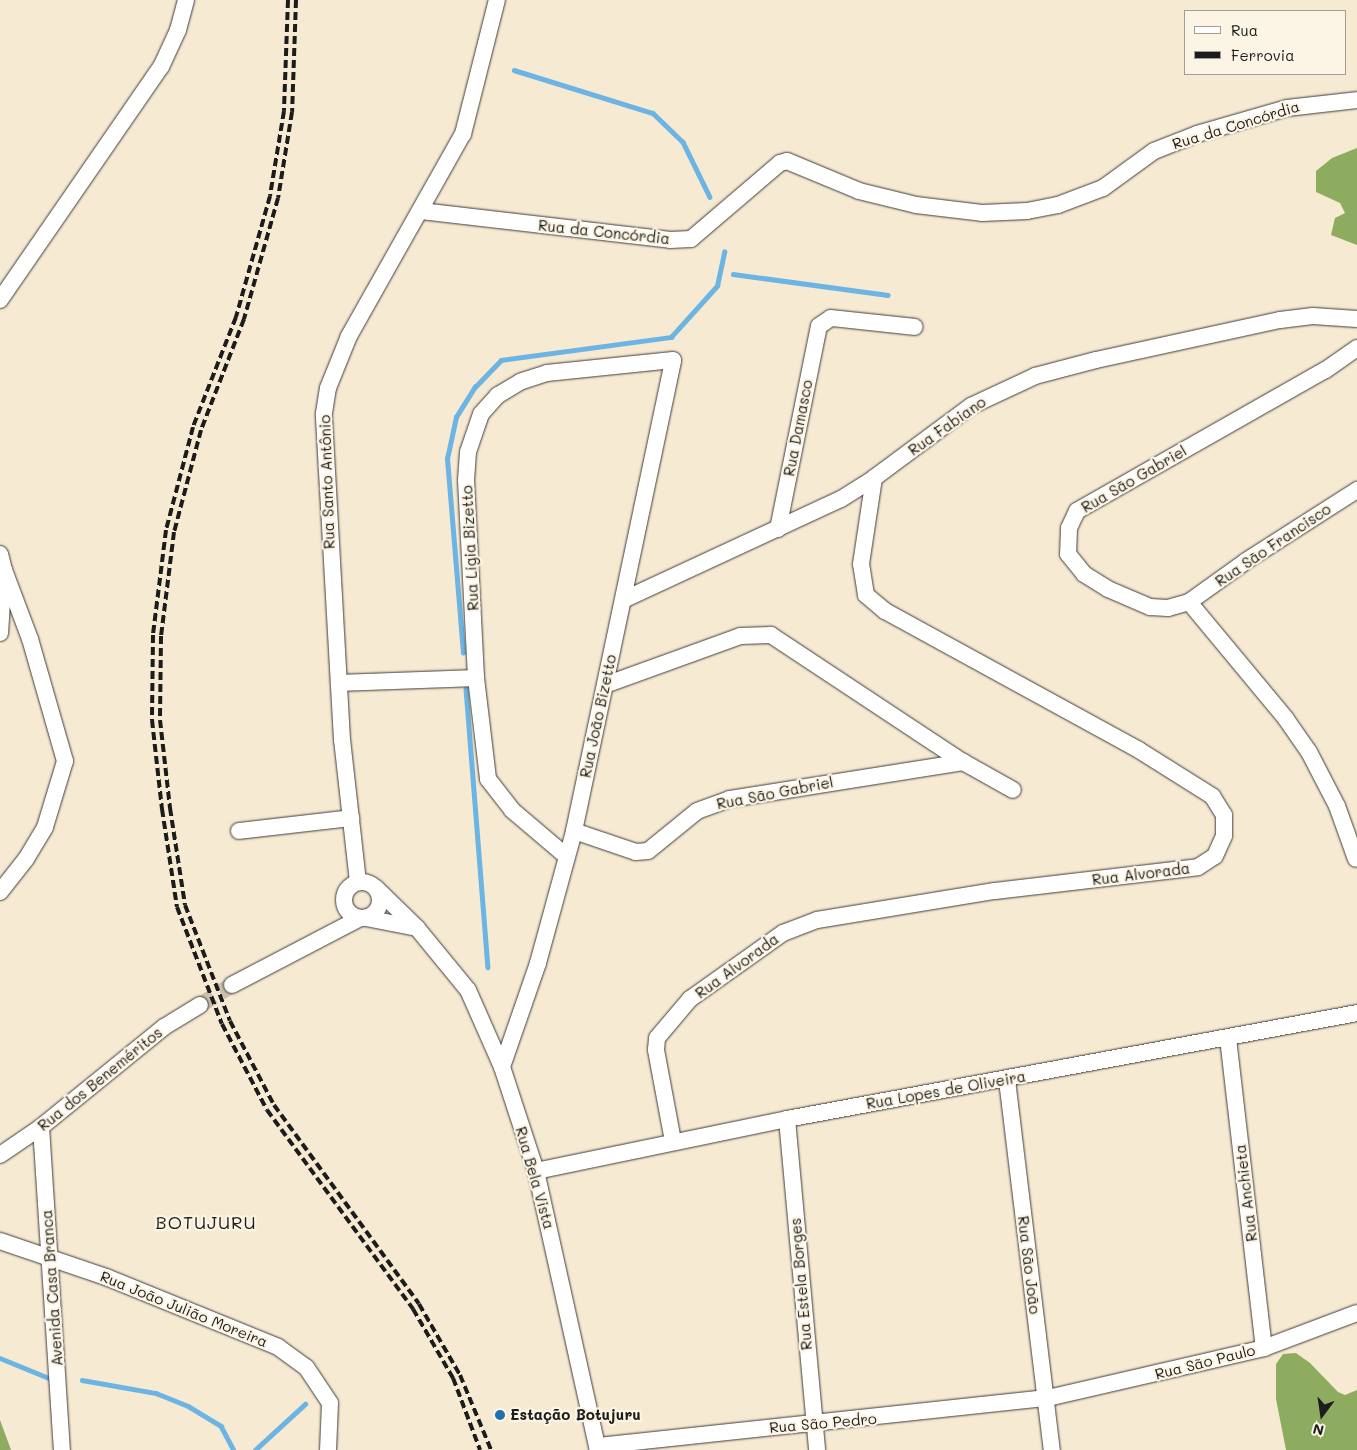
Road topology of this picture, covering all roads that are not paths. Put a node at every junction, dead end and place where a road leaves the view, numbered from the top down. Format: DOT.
graph roads {
  1 [pos="186,0"];
  2 [pos="497,0"];
  3 [pos="1357,100"];
  4 [pos="421,211"];
  5 [pos="0,300"];
  6 [pos="1357,319"];
  7 [pos="915,327"];
  8 [pos="1357,348"];
  9 [pos="672,360"];
  10 [pos="874,478"];
  11 [pos="1357,490"];
  12 [pos="778,529"];
  13 [pos="2,562"];
  14 [pos="623,600"];
  15 [pos="1190,602"];
  16 [pos="0,633"];
  17 [pos="476,678"];
  18 [pos="339,683"];
  19 [pos="605,685"];
  20 [pos="964,762"];
  21 [pos="1013,790"];
  22 [pos="351,818"];
  23 [pos="239,831"];
  24 [pos="574,831"];
  25 [pos="566,856"];
  26 [pos="1356,859"];
  27 [pos="358,882"];
  28 [pos="376,888"];
  29 [pos="0,892"];
  30 [pos="346,909"];
  31 [pos="363,918"];
  32 [pos="417,928"];
  33 [pos="316,940"];
  34 [pos="232,985"];
  35 [pos="200,1005"];
  36 [pos="1357,1013"];
  37 [pos="1228,1038"];
  38 [pos="502,1067"];
  39 [pos="1006,1080"];
  40 [pos="786,1119"];
  41 [pos="41,1127"];
  42 [pos="673,1141"];
  43 [pos="0,1155"];
  44 [pos="536,1171"];
  45 [pos="0,1240"];
  46 [pos="49,1258"];
  47 [pos="1357,1313"];
  48 [pos="1264,1348"];
  49 [pos="1048,1398"];
  50 [pos="814,1423"];
  51 [pos="597,1448"];
  52 [pos="62,1450"];
  53 [pos="328,1450"];
  54 [pos="817,1450"];
  55 [pos="1052,1450"];
  1 -- 5 [label="street"];
  2 -- 4 [label="street, Rua Santo Antônio"];
  3 -- 4 [label="street, Rua da Concórdia"];
  4 -- 18 [label="street, Rua Santo Antônio"];
  6 -- 10 [label="street, Rua Fabiano"];
  7 -- 12 [label="street, Rua Damasco"];
  8 -- 15 [label="street, Rua São Gabriel"];
  9 -- 14 [label="street, Rua João Bizetto"];
  9 -- 17 [label="street, Rua Lígia Bizetto"];
  10 -- 12 [label="street, Rua Fabiano"];
  10 -- 42 [label="street, Rua Alvorada"];
  11 -- 15 [label="street, Rua São Francisco"];
  12 -- 14 [label="street, Rua Fabiano"];
  13 -- 16 [label="street"];
  13 -- 29 [label="street"];
  14 -- 19 [label="street, Rua João Bizetto"];
  15 -- 26 [label="street"];
  17 -- 18 [label="street"];
  17 -- 25 [label="street, Rua Lígia Bizetto"];
  18 -- 22 [label="street, Rua Santo Antônio"];
  19 -- 20 [label="street"];
  19 -- 24 [label="street, Rua João Bizetto"];
  20 -- 21 [label="street"];
  20 -- 24 [label="street, Rua São Gabriel"];
  22 -- 23 [label="street"];
  22 -- 27 [label="street, Rua Santo Antônio"];
  24 -- 25 [label="street, Rua João Bizetto"];
  25 -- 38 [label="street, Rua João Bizetto"];
  27 -- 28 [label="street, Rua Bela Vista"];
  27 -- 30 [label="street"];
  28 -- 31 [label="street"];
  28 -- 32 [label="street, Rua Bela Vista"];
  30 -- 31 [label="street"];
  30 -- 33 [label="street"];
  31 -- 32 [label="street"];
  31 -- 33 [label="street"];
  32 -- 38 [label="street, Rua Bela Vista"];
  33 -- 34 [label="street"];
  35 -- 41 [label="street, Rua dos Beneméritos"];
  36 -- 37 [label="street, Rua Lopes de Oliveira"];
  37 -- 39 [label="street, Rua Lopes de Oliveira"];
  37 -- 48 [label="street, Rua Anchieta"];
  38 -- 44 [label="street, Rua Bela Vista"];
  39 -- 40 [label="street, Rua Lopes de Oliveira"];
  39 -- 49 [label="street, Rua São João"];
  40 -- 42 [label="street, Rua Lopes de Oliveira"];
  40 -- 50 [label="street, Rua Estela Borges"];
  41 -- 43 [label="street, Rua dos Beneméritos"];
  41 -- 46 [label="street, Avenida Casa Branca"];
  42 -- 44 [label="street, Rua Lopes de Oliveira"];
  44 -- 51 [label="street, Rua Bela Vista"];
  45 -- 46 [label="street, Rua João Julião Moreira"];
  46 -- 52 [label="street, Avenida Casa Branca"];
  46 -- 53 [label="street, Rua João Julião Moreira"];
  47 -- 48 [label="street, Rua São Paulo"];
  48 -- 49 [label="street, Rua São Paulo"];
  49 -- 50 [label="street, Rua São Pedro"];
  49 -- 55 [label="street, Rua São João"];
  50 -- 51 [label="street, Rua São Pedro"];
  50 -- 54 [label="street, Rua Estela Borges"];
}
